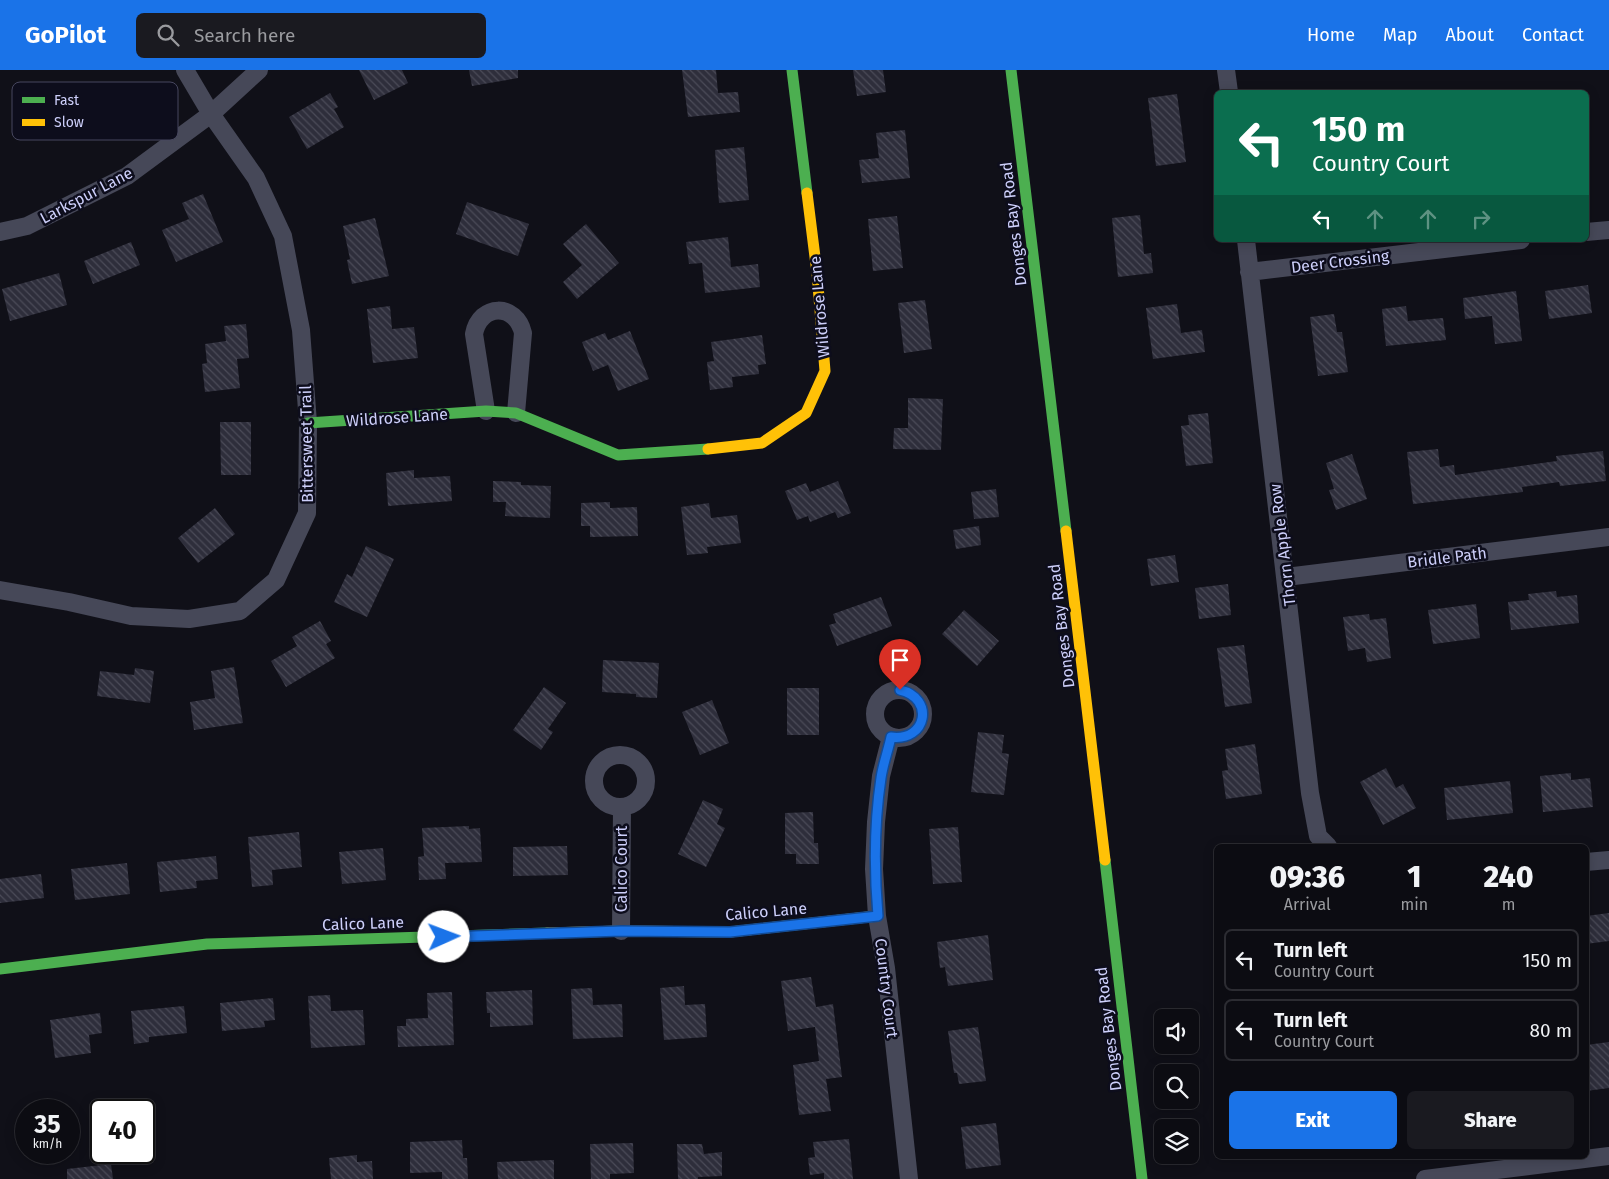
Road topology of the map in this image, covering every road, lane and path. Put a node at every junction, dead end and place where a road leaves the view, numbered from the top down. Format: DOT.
graph roads {
  1 [pos="186,70"];
  2 [pos="259,70"];
  3 [pos="792,70"];
  4 [pos="1011,70"];
  5 [pos="1226,70"];
  6 [pos="1229,90"];
  7 [pos="210,114"];
  8 [pos="178,138"];
  9 [pos="175,140"];
  10 [pos="1609,230"];
  11 [pos="0,232"];
  12 [pos="1589,232"];
  13 [pos="1246,242"];
  14 [pos="1504,242"];
  15 [pos="1249,272"];
  16 [pos="486,411"];
  17 [pos="516,413"];
  18 [pos="308,423"];
  19 [pos="1609,537"];
  20 [pos="1286,576"];
  21 [pos="0,590"];
  22 [pos="891,737"];
  23 [pos="622,807"];
  24 [pos="1326,844"];
  25 [pos="1609,860"];
  26 [pos="1589,862"];
  27 [pos="878,916"];
  28 [pos="621,931"];
  29 [pos="0,969"];
  30 [pos="1609,1156"];
  31 [pos="1589,1158"];
  32 [pos="1585,1159"];
  33 [pos="909,1179"];
  34 [pos="1142,1179"];
  35 [pos="1425,1179"];
  1 -- 7 [label="street, Bittersweet Trail"];
  2 -- 7 [label="street, Larkspur Lane"];
  3 -- 17 [label="street, Wildrose Lane"];
  4 -- 34 [label="street, Donges Bay Road"];
  5 -- 6 [label="street"];
  7 -- 8 [label="street, Larkspur Lane"];
  7 -- 18 [label="street, Bittersweet Trail"];
  9 -- 11 [label="street, Larkspur Lane"];
  10 -- 12 [label="street"];
  13 -- 15 [label="street, Thorn Apple Row"];
  14 -- 15 [label="street, Deer Crossing"];
  15 -- 20 [label="street, Thorn Apple Row"];
  16 -- 17 [label="street, Wildrose Lane"];
  16 -- 17 [label="street"];
  16 -- 18 [label="street, Wildrose Lane"];
  18 -- 21 [label="street, Bittersweet Trail"];
  19 -- 20 [label="street, Bridle Path"];
  20 -- 24 [label="street, Thorn Apple Row"];
  22 -- 27 [label="street, Country Court"];
  23 -- 28 [label="street, Calico Court"];
  25 -- 26 [label="street"];
  27 -- 28 [label="street, Calico Lane"];
  27 -- 33 [label="street, Country Court"];
  28 -- 29 [label="street, Calico Lane"];
  30 -- 31 [label="street"];
  32 -- 35 [label="street"];
}
